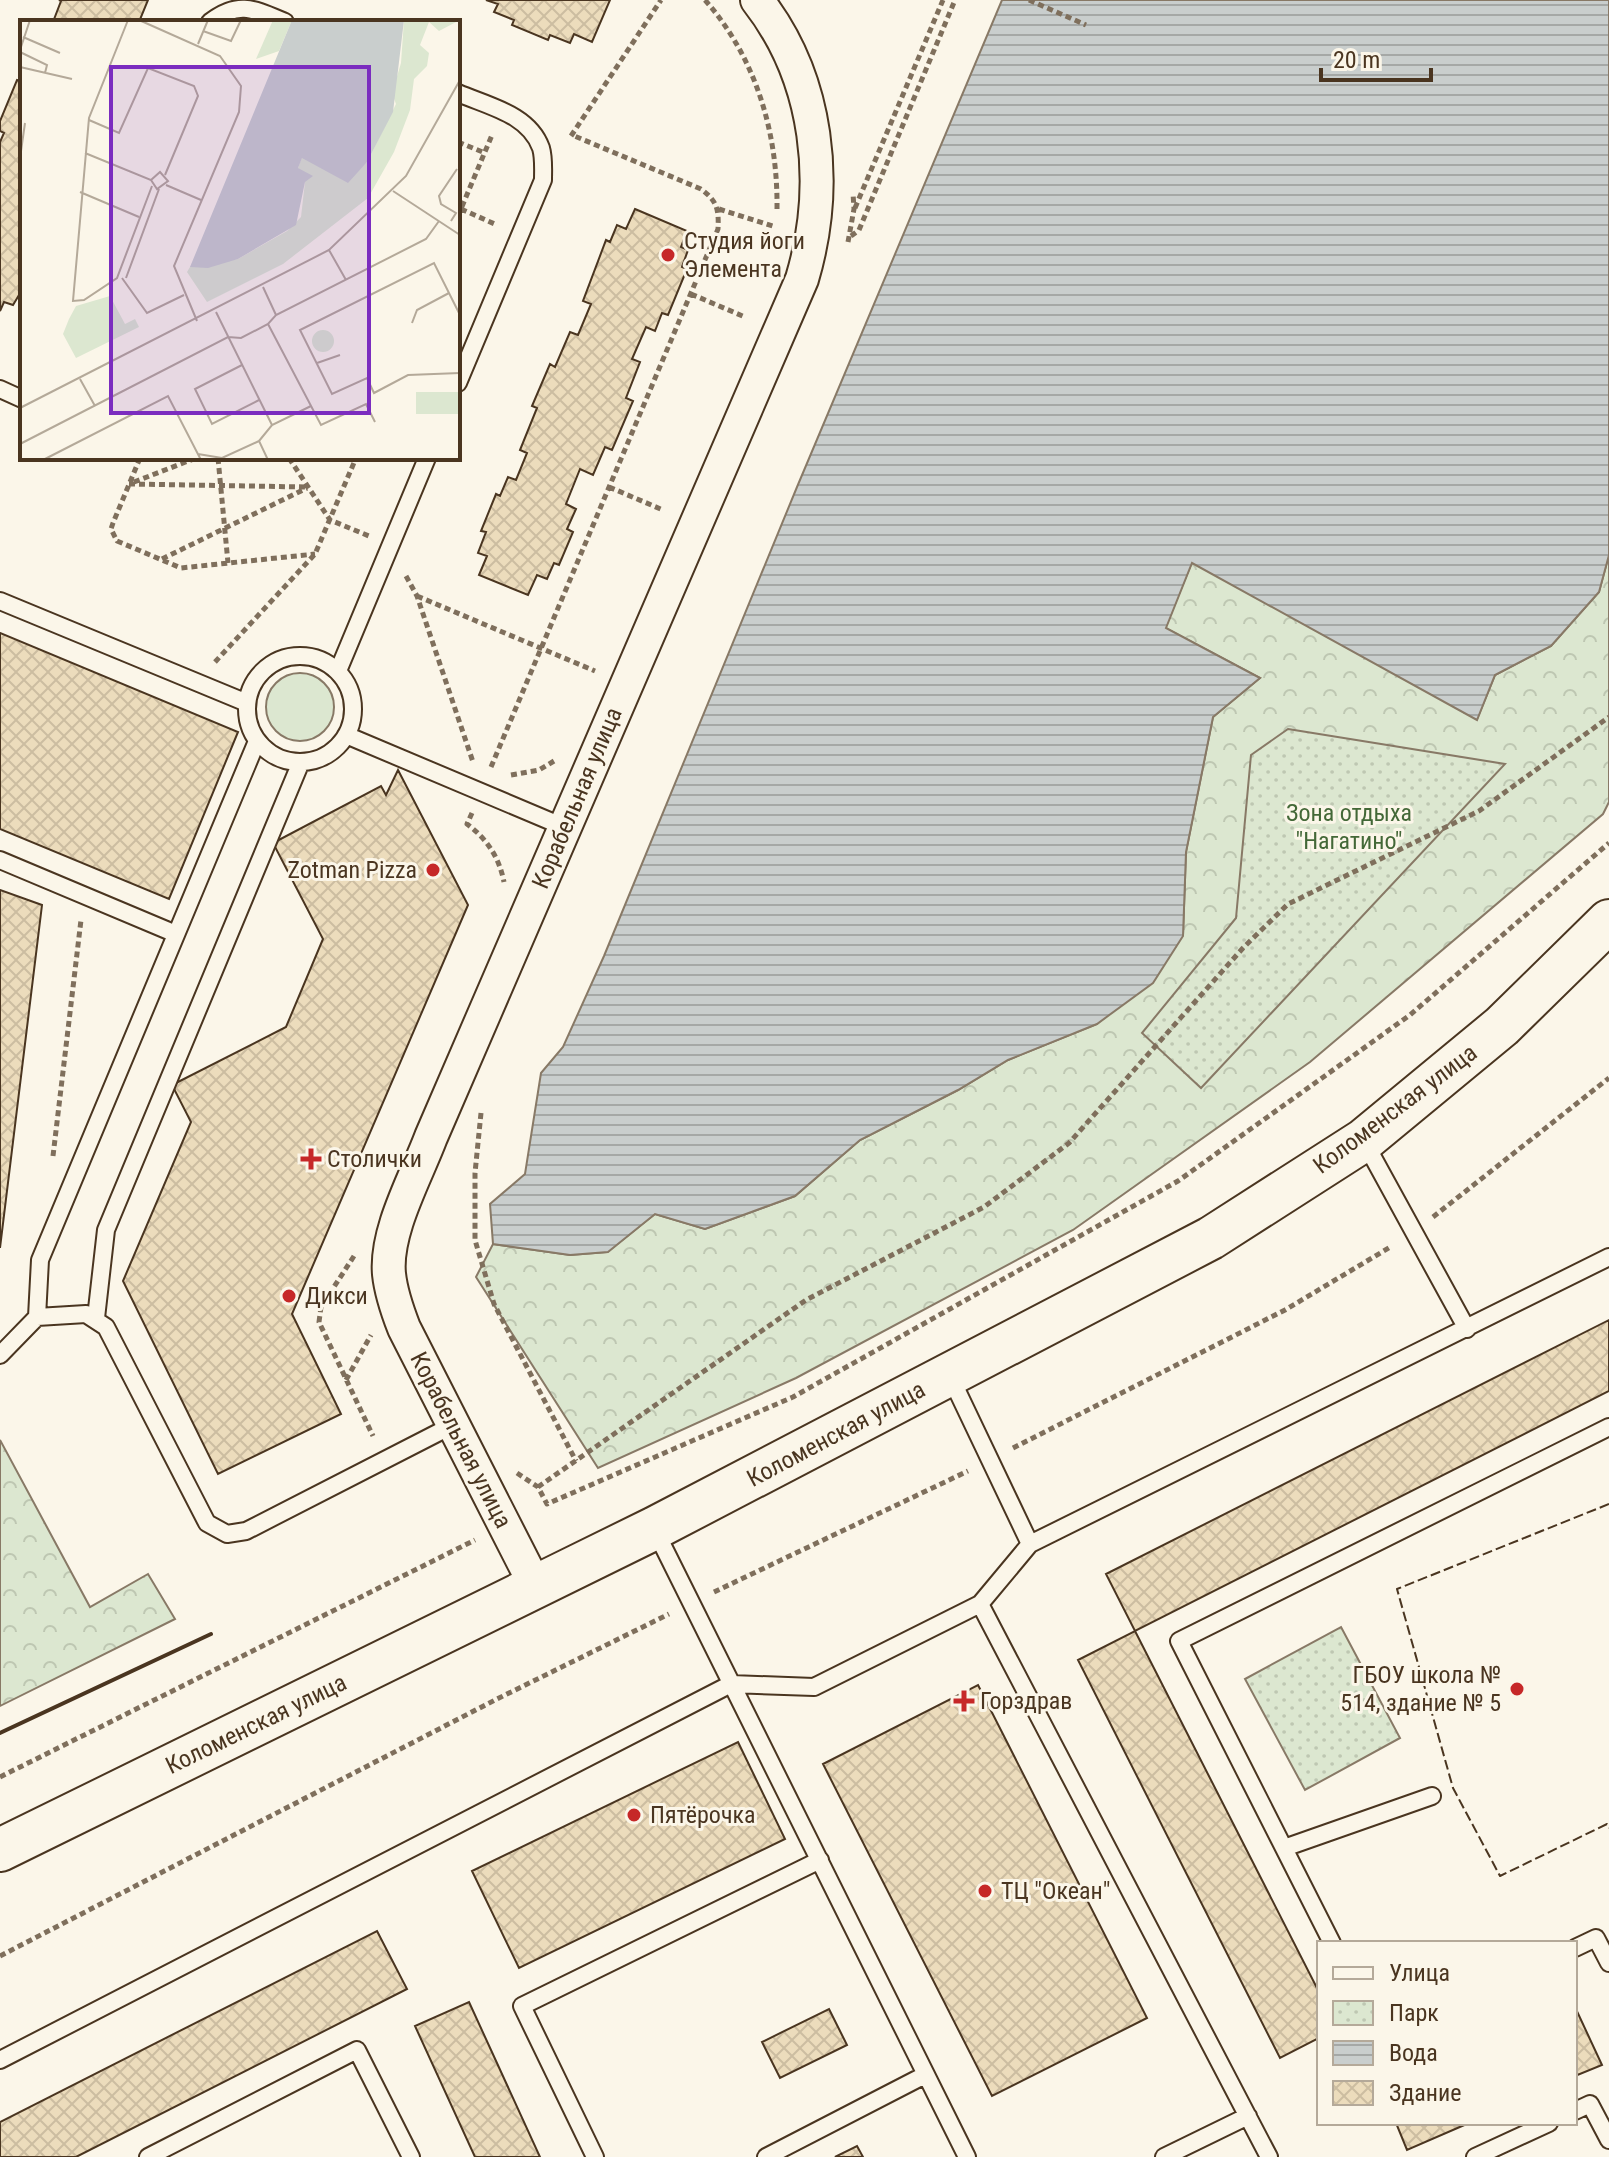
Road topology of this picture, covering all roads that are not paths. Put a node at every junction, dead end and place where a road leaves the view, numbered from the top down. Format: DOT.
graph roads {
  1 [pos="757,0"];
  2 [pos="213,20"];
  3 [pos="280,20"];
  4 [pos="460,94"];
  5 [pos="460,378"];
  6 [pos="0,389"];
  7 [pos="20,398"];
  8 [pos="426,460"];
  9 [pos="0,601"];
  10 [pos="338,671"];
  11 [pos="247,703"];
  12 [pos="346,735"];
  13 [pos="257,741"];
  14 [pos="301,762"];
  15 [pos="564,827"];
  16 [pos="0,860"];
  17 [pos="1609,921"];
  18 [pos="176,934"];
  19 [pos="1364,1140"];
  20 [pos="1609,1257"];
  21 [pos="37,1317"];
  22 [pos="96,1318"];
  23 [pos="1467,1329"];
  24 [pos="0,1355"];
  25 [pos="950,1374"];
  26 [pos="453,1425"];
  27 [pos="1609,1427"];
  28 [pos="655,1528"];
  29 [pos="1030,1544"];
  30 [pos="535,1585"];
  31 [pos="980,1604"];
  32 [pos="731,1684"];
  33 [pos="1432,1796"];
  34 [pos="1284,1848"];
  35 [pos="0,1850"];
  36 [pos="820,1860"];
  37 [pos="1331,1941"];
  38 [pos="1577,1947"];
  39 [pos="1609,1963"];
  40 [pos="0,2060"];
  41 [pos="925,2075"];
  42 [pos="1577,2110"];
  43 [pos="1248,2116"];
  44 [pos="1545,2125"];
  45 [pos="1609,2140"];
  46 [pos="148,2157"];
  47 [pos="411,2157"];
  48 [pos="595,2157"];
  49 [pos="766,2157"];
  50 [pos="967,2157"];
  51 [pos="1164,2157"];
  52 [pos="1269,2157"];
  53 [pos="1475,2157"];
  1 -- 15 [label="street, Корабельная улица"];
  2 -- 3 [label="lane"];
  4 -- 5 [label="lane"];
  6 -- 7 [label="lane"];
  8 -- 10 [label="lane"];
  9 -- 11 [label="lane"];
  10 -- 11 [label="lane"];
  10 -- 12 [label="lane"];
  11 -- 13 [label="lane"];
  12 -- 14 [label="lane"];
  12 -- 15 [label="lane"];
  13 -- 14 [label="lane"];
  13 -- 18 [label="lane"];
  14 -- 22 [label="lane"];
  15 -- 26 [label="street, Корабельная улица"];
  16 -- 18 [label="lane"];
  17 -- 19 [label="street, Коломенская улица"];
  18 -- 21 [label="lane"];
  19 -- 23 [label="lane"];
  19 -- 25 [label="street, Коломенская улица"];
  20 -- 23 [label="lane"];
  21 -- 22 [label="lane"];
  21 -- 24 [label="lane"];
  22 -- 26 [label="lane"];
  23 -- 29 [label="lane"];
  25 -- 28 [label="street, Коломенская улица"];
  25 -- 29 [label="lane"];
  26 -- 30 [label="street, Корабельная улица"];
  27 -- 34 [label="lane"];
  28 -- 30 [label="street, Коломенская улица"];
  28 -- 32 [label="lane"];
  29 -- 31 [label="lane"];
  30 -- 35 [label="street, Коломенская улица"];
  31 -- 32 [label="lane"];
  31 -- 43 [label="lane"];
  32 -- 36 [label="lane"];
  32 -- 40 [label="lane"];
  33 -- 34 [label="lane"];
  34 -- 37 [label="lane"];
  36 -- 41 [label="lane"];
  36 -- 48 [label="lane"];
  38 -- 39 [label="lane"];
  41 -- 49 [label="lane"];
  41 -- 50 [label="lane"];
  42 -- 45 [label="lane"];
  43 -- 51 [label="lane"];
  43 -- 52 [label="lane"];
  44 -- 53 [label="lane"];
  46 -- 47 [label="lane"];
}
